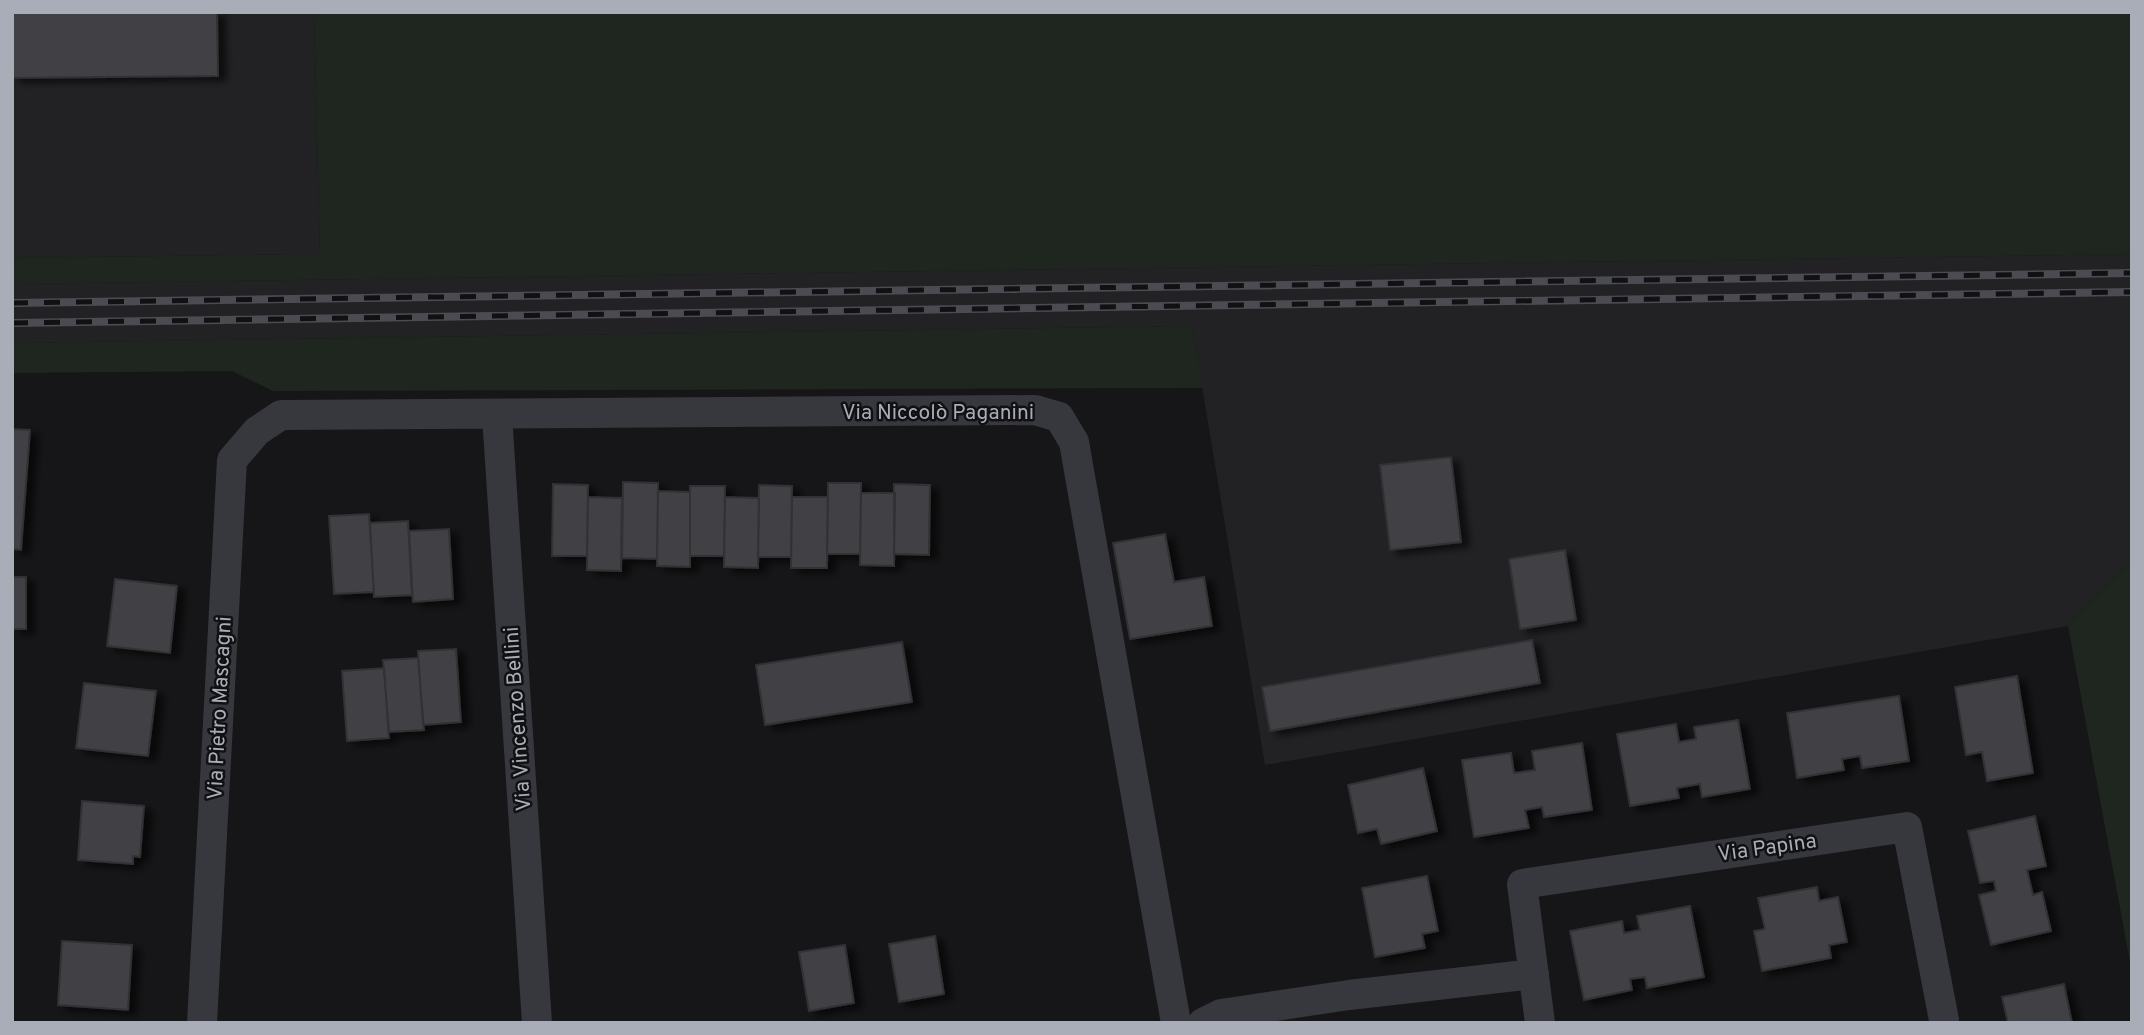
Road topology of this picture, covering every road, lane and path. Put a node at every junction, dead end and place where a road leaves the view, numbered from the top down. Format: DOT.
graph roads {
  1 [pos="281,415"];
  2 [pos="498,415"];
  3 [pos="1534,974"];
  4 [pos="1944,1020"];
  5 [pos="202,1023"];
  6 [pos="537,1023"];
  7 [pos="1176,1023"];
  8 [pos="1203,1023"];
  9 [pos="1540,1023"];
  1 -- 2 [label="street, Via Niccolò Paganini"];
  1 -- 5 [label="street, Via Pietro Mascagni"];
  2 -- 6 [label="street, Via Vincenzo Bellini"];
  2 -- 7 [label="street, Via Niccolò Paganini"];
  3 -- 4 [label="street, Via Papina"];
  3 -- 8 [label="street"];
  3 -- 9 [label="street, Via Papina"];
}
